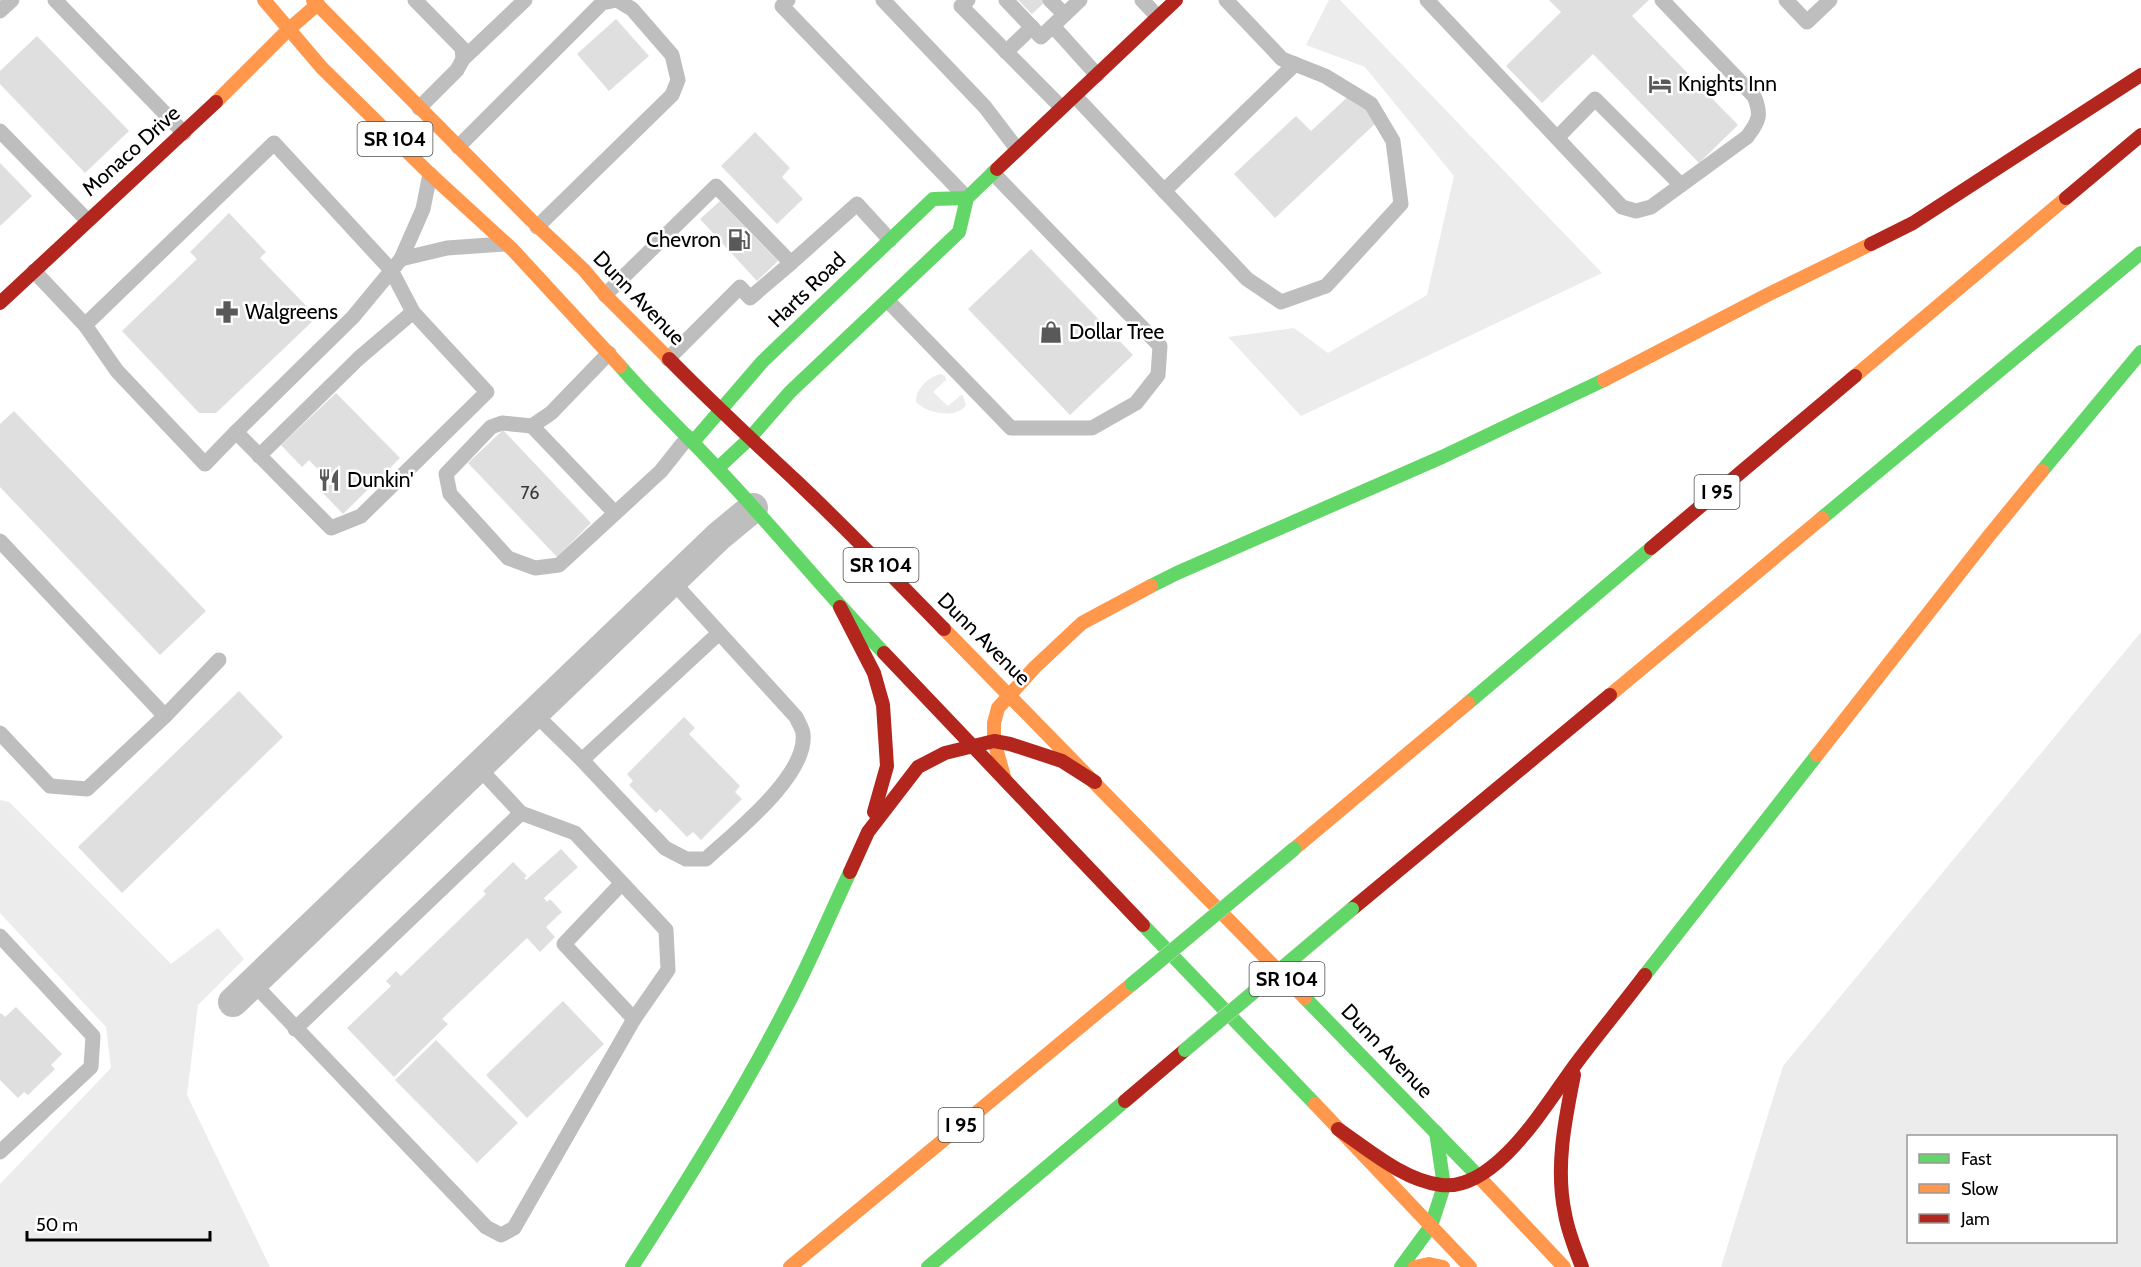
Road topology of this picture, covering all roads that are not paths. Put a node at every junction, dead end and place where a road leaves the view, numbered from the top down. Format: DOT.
graph roads {
  1 [pos="12,0"];
  2 [pos="55,0"];
  3 [pos="264,0"];
  4 [pos="415,0"];
  5 [pos="525,0"];
  6 [pos="788,0"];
  7 [pos="883,0"];
  8 [pos="1006,0"];
  9 [pos="1050,0"];
  10 [pos="1080,0"];
  11 [pos="1142,0"];
  12 [pos="1176,0"];
  13 [pos="1226,0"];
  14 [pos="1427,0"];
  15 [pos="1662,0"];
  16 [pos="1786,0"];
  17 [pos="1830,0"];
  18 [pos="318,1"];
  19 [pos="961,2"];
  20 [pos="0,11"];
  21 [pos="1064,15"];
  22 [pos="1158,17"];
  23 [pos="1053,26"];
  24 [pos="1032,27"];
  25 [pos="289,29"];
  26 [pos="1006,52"];
  27 [pos="463,60"];
  28 [pos="1295,64"];
  29 [pos="1097,75"];
  30 [pos="2141,75"];
  31 [pos="1075,96"];
  32 [pos="1061,107"];
  33 [pos="419,108"];
  34 [pos="0,131"];
  35 [pos="184,133"];
  36 [pos="2141,135"];
  37 [pos="1557,138"];
  38 [pos="458,147"];
  39 [pos="1017,149"];
  40 [pos="993,173"];
  41 [pos="430,174"];
  42 [pos="1681,185"];
  43 [pos="1164,191"];
  44 [pos="967,198"];
  45 [pos="87,220"];
  46 [pos="537,226"];
  47 [pos="890,240"];
  48 [pos="506,244"];
  49 [pos="2141,252"];
  50 [pos="791,263"];
  51 [pos="396,264"];
  52 [pos="34,271"];
  53 [pos="605,295"];
  54 [pos="888,301"];
  55 [pos="0,303"];
  56 [pos="413,312"];
  57 [pos="86,325"];
  58 [pos="2141,352"];
  59 [pos="609,353"];
  60 [pos="668,359"];
  61 [pos="721,409"];
  62 [pos="532,426"];
  63 [pos="236,432"];
  64 [pos="749,439"];
  65 [pos="690,440"];
  66 [pos="259,456"];
  67 [pos="718,468"];
  68 [pos="753,508"];
  69 [pos="615,513"];
  70 [pos="0,541"];
  71 [pos="673,582"];
  72 [pos="840,607"];
  73 [pos="719,633"];
  74 [pos="219,660"];
  75 [pos="1010,694"];
  76 [pos="534,712"];
  77 [pos="165,716"];
  78 [pos="0,733"];
  79 [pos="994,741"];
  80 [pos="972,746"];
  81 [pos="582,760"];
  82 [pos="478,767"];
  83 [pos="1005,780"];
  84 [pos="1095,782"];
  85 [pos="521,813"];
  86 [pos="867,832"];
  87 [pos="622,883"];
  88 [pos="0,936"];
  89 [pos="243,992"];
  90 [pos="634,1019"];
  91 [pos="295,1029"];
  92 [pos="1577,1062"];
  93 [pos="1338,1129"];
  94 [pos="1436,1132"];
  95 [pos="0,1152"];
  96 [pos="1477,1175"];
  97 [pos="1444,1186"];
  98 [pos="1431,1226"];
  99 [pos="632,1267"];
  100 [pos="790,1267"];
  101 [pos="928,1267"];
  102 [pos="1401,1267"];
  103 [pos="1415,1267"];
  104 [pos="1443,1267"];
  105 [pos="1470,1267"];
  106 [pos="1564,1267"];
  107 [pos="1582,1267"];
  1 -- 20 [label="lane"];
  2 -- 35 [label="lane"];
  3 -- 25 [label="main road, SR 104"];
  4 -- 27 [label="lane"];
  5 -- 27 [label="lane"];
  6 -- 44 [label="lane"];
  7 -- 39 [label="lane"];
  8 -- 24 [label="lane"];
  9 -- 21 [label="lane"];
  10 -- 21 [label="lane"];
  11 -- 22 [label="lane"];
  12 -- 22 [label="main road"];
  13 -- 28 [label="lane"];
  14 -- 37 [label="lane"];
  15 -- 42 [label="lane"];
  16 -- 17 [label="lane"];
  18 -- 25 [label="main road, Monaco Drive"];
  18 -- 33 [label="main road, Dunn Avenue / SR 104"];
  19 -- 26 [label="lane"];
  21 -- 23 [label="lane"];
  22 -- 29 [label="main road"];
  23 -- 24 [label="lane"];
  23 -- 29 [label="lane"];
  24 -- 26 [label="lane"];
  25 -- 35 [label="main road, Monaco Drive"];
  25 -- 41 [label="main road, SR 104"];
  26 -- 32 [label="lane"];
  27 -- 33 [label="lane"];
  28 -- 43 [label="lane"];
  28 -- 43 [label="lane"];
  29 -- 31 [label="main road"];
  30 -- 75 [label="main road"];
  31 -- 32 [label="main road"];
  31 -- 43 [label="lane"];
  32 -- 39 [label="main road"];
  33 -- 38 [label="main road, Dunn Avenue / SR 104"];
  34 -- 45 [label="lane"];
  35 -- 45 [label="main road, Monaco Drive"];
  36 -- 100 [label="main road, I 95, bridge"];
  37 -- 42 [label="lane"];
  37 -- 42 [label="lane"];
  38 -- 46 [label="main road, Dunn Avenue / SR 104"];
  38 -- 46 [label="lane"];
  39 -- 40 [label="main road"];
  40 -- 44 [label="main road"];
  40 -- 54 [label="lane"];
  41 -- 48 [label="main road, SR 104"];
  41 -- 51 [label="lane"];
  44 -- 47 [label="main road, Harts Road"];
  44 -- 54 [label="main road"];
  45 -- 52 [label="main road, Monaco Drive"];
  46 -- 53 [label="main road, Dunn Avenue / SR 104"];
  47 -- 50 [label="lane"];
  47 -- 61 [label="main road, Harts Road"];
  48 -- 51 [label="lane"];
  48 -- 59 [label="main road, SR 104"];
  49 -- 101 [label="main road, bridge"];
  50 -- 53 [label="lane"];
  50 -- 60 [label="lane"];
  51 -- 56 [label="lane"];
  51 -- 57 [label="lane"];
  51 -- 63 [label="lane"];
  52 -- 55 [label="main road, Monaco Drive"];
  52 -- 57 [label="lane"];
  53 -- 60 [label="main road, Dunn Avenue / SR 104"];
  54 -- 64 [label="main road"];
  56 -- 66 [label="lane"];
  56 -- 66 [label="lane"];
  57 -- 63 [label="lane"];
  58 -- 92 [label="main road"];
  59 -- 62 [label="lane"];
  59 -- 65 [label="main road, SR 104"];
  60 -- 61 [label="main road, Dunn Avenue / SR 104"];
  61 -- 64 [label="main road, Dunn Avenue / SR 104"];
  61 -- 65 [label="main road, Harts Road"];
  62 -- 69 [label="lane"];
  62 -- 69 [label="lane"];
  63 -- 66 [label="lane"];
  64 -- 67 [label="main road"];
  64 -- 75 [label="main road, Dunn Avenue / SR 104"];
  65 -- 67 [label="main road, SR 104"];
  65 -- 69 [label="lane"];
  67 -- 68 [label="main road, SR 104"];
  68 -- 71 [label="street"];
  68 -- 72 [label="main road, SR 104"];
  70 -- 77 [label="lane"];
  71 -- 73 [label="lane"];
  71 -- 76 [label="street"];
  72 -- 80 [label="main road, SR 104"];
  72 -- 86 [label="main road"];
  73 -- 81 [label="lane"];
  73 -- 81 [label="lane"];
  74 -- 77 [label="lane"];
  75 -- 79 [label="main road"];
  75 -- 84 [label="main road, Dunn Avenue / SR 104"];
  76 -- 81 [label="lane"];
  76 -- 82 [label="street"];
  77 -- 78 [label="lane"];
  79 -- 80 [label="main road"];
  79 -- 83 [label="main road"];
  79 -- 84 [label="main road"];
  80 -- 83 [label="main road, SR 104"];
  80 -- 86 [label="main road"];
  82 -- 85 [label="lane"];
  82 -- 89 [label="street"];
  83 -- 93 [label="main road, SR 104"];
  84 -- 94 [label="main road, Dunn Avenue / SR 104"];
  85 -- 87 [label="lane"];
  85 -- 91 [label="lane"];
  86 -- 99 [label="main road"];
  87 -- 90 [label="lane"];
  87 -- 90 [label="lane"];
  88 -- 95 [label="lane"];
  89 -- 91 [label="lane"];
  90 -- 91 [label="lane"];
  92 -- 96 [label="main road"];
  92 -- 107 [label="main road"];
  93 -- 97 [label="main road"];
  93 -- 98 [label="main road, SR 104"];
  94 -- 96 [label="main road, Dunn Avenue / SR 104"];
  94 -- 97 [label="main road"];
  96 -- 97 [label="main road"];
  96 -- 106 [label="main road, Dunn Avenue / SR 104"];
  97 -- 98 [label="main road"];
  98 -- 102 [label="main road"];
  98 -- 105 [label="main road, SR 104"];
  103 -- 104 [label="main road"];
}
